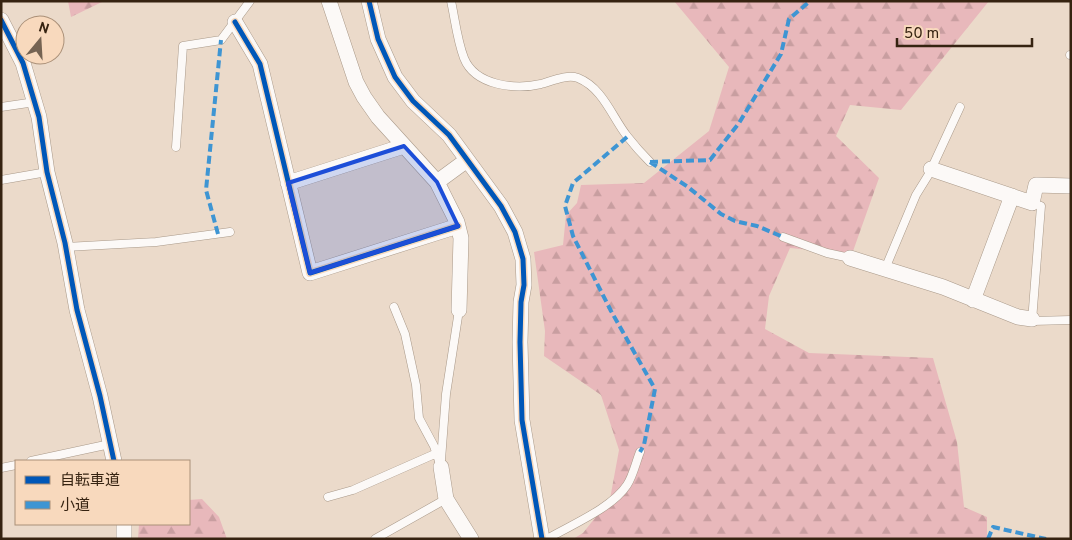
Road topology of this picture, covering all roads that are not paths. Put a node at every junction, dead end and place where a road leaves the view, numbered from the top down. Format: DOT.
graph roads {
  1 [pos="250,1"];
  2 [pos="329,1"];
  3 [pos="369,1"];
  4 [pos="451,1"];
  5 [pos="1,20"];
  6 [pos="235,22"];
  7 [pos="35,102"];
  8 [pos="1,107"];
  9 [pos="960,107"];
  10 [pos="404,146"];
  11 [pos="176,147"];
  12 [pos="467,160"];
  13 [pos="650,162"];
  14 [pos="931,169"];
  15 [pos="47,172"];
  16 [pos="1,180"];
  17 [pos="437,182"];
  18 [pos="288,183"];
  19 [pos="1071,186"];
  20 [pos="1012,196"];
  21 [pos="1032,203"];
  22 [pos="458,226"];
  23 [pos="230,232"];
  24 [pos="783,237"];
  25 [pos="66,247"];
  26 [pos="850,258"];
  27 [pos="885,268"];
  28 [pos="973,300"];
  29 [pos="394,307"];
  30 [pos="458,310"];
  31 [pos="1032,319"];
  32 [pos="1071,320"];
  33 [pos="110,444"];
  34 [pos="640,452"];
  35 [pos="36,460"];
  36 [pos="114,460"];
  37 [pos="439,460"];
  38 [pos="15,464"];
  39 [pos="1,468"];
  40 [pos="328,497"];
  41 [pos="446,499"];
  42 [pos="124,525"];
  43 [pos="124,539"];
  44 [pos="375,539"];
  45 [pos="471,539"];
  46 [pos="542,539"];
  47 [pos="547,539"];
  1 -- 6 [label="lane"];
  2 -- 10 [label="street"];
  3 -- 12 [label="street"];
  4 -- 13 [label="lane"];
  5 -- 7 [label="street"];
  6 -- 11 [label="lane"];
  6 -- 18 [label="street"];
  7 -- 8 [label="lane"];
  7 -- 15 [label="street"];
  9 -- 14 [label="lane"];
  10 -- 17 [label="street"];
  10 -- 18 [label="street"];
  12 -- 17 [label="street"];
  12 -- 46 [label="street"];
  14 -- 20 [label="street"];
  14 -- 27 [label="lane"];
  15 -- 16 [label="lane"];
  15 -- 25 [label="street"];
  17 -- 22 [label="street"];
  18 -- 22 [label="street"];
  19 -- 21 [label="street"];
  20 -- 21 [label="street"];
  20 -- 28 [label="street"];
  21 -- 31 [label="lane"];
  22 -- 30 [label="street"];
  23 -- 25 [label="lane"];
  24 -- 26 [label="lane"];
  25 -- 33 [label="street"];
  26 -- 27 [label="street"];
  27 -- 28 [label="street"];
  28 -- 31 [label="street"];
  29 -- 37 [label="lane"];
  30 -- 37 [label="lane"];
  31 -- 32 [label="lane"];
  33 -- 35 [label="lane"];
  33 -- 36 [label="street"];
  34 -- 47 [label="lane"];
  37 -- 40 [label="lane"];
  37 -- 41 [label="street"];
  38 -- 39 [label="lane"];
  41 -- 44 [label="lane"];
  41 -- 45 [label="street"];
  42 -- 43 [label="street"];
}
